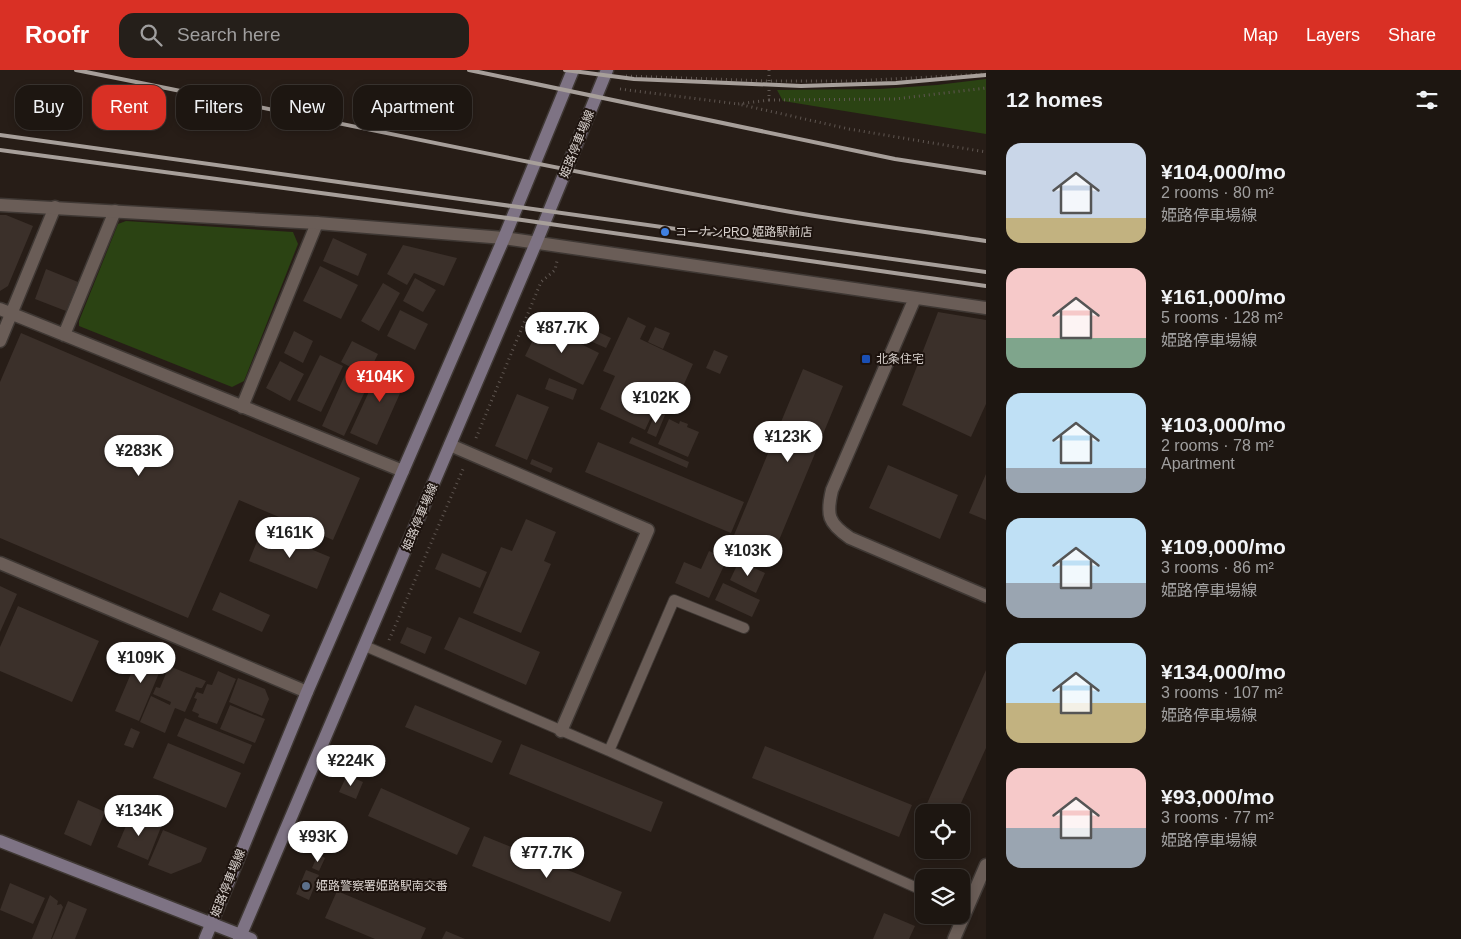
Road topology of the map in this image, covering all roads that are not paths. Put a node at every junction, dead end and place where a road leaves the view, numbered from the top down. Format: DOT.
graph roads {
  1 [pos="573,70"];
  2 [pos="608,70"];
  3 [pos="0,205"];
  4 [pos="55,207"];
  5 [pos="114,211"];
  6 [pos="317,223"];
  7 [pos="504,238"];
  8 [pos="536,242"];
  9 [pos="916,298"];
  10 [pos="986,308"];
  11 [pos="6,311"];
  12 [pos="64,335"];
  13 [pos="0,341"];
  14 [pos="242,407"];
  15 [pos="450,445"];
  16 [pos="403,472"];
  17 [pos="0,564"];
  18 [pos="986,596"];
  19 [pos="744,628"];
  20 [pos="365,646"];
  21 [pos="307,692"];
  22 [pos="561,731"];
  23 [pos="609,751"];
  24 [pos="0,841"];
  25 [pos="986,865"];
  26 [pos="915,887"];
  27 [pos="970,897"];
  28 [pos="212,923"];
  29 [pos="959,924"];
  30 [pos="244,938"];
  31 [pos="205,939"];
  32 [pos="954,939"];
  1 -- 7 [label="main road, 姫路停車場線"];
  2 -- 8 [label="main road, 姫路停車場線"];
  3 -- 4 [label="street"];
  4 -- 5 [label="street"];
  4 -- 11 [label="street"];
  5 -- 6 [label="street"];
  5 -- 12 [label="street"];
  6 -- 7 [label="street"];
  6 -- 14 [label="street"];
  7 -- 8 [label="street"];
  7 -- 16 [label="main road, 姫路停車場線"];
  8 -- 9 [label="street"];
  8 -- 15 [label="main road, 姫路停車場線"];
  9 -- 10 [label="street"];
  9 -- 18 [label="street"];
  11 -- 12 [label="street"];
  11 -- 13 [label="street"];
  12 -- 14 [label="street"];
  14 -- 16 [label="street"];
  15 -- 20 [label="main road, 姫路停車場線"];
  15 -- 22 [label="street"];
  16 -- 21 [label="main road, 姫路停車場線"];
  17 -- 21 [label="street"];
  19 -- 23 [label="lane"];
  20 -- 22 [label="lane"];
  20 -- 30 [label="main road, 姫路停車場線"];
  21 -- 28 [label="main road, 姫路停車場線"];
  22 -- 23 [label="lane"];
  23 -- 26 [label="lane"];
  24 -- 28 [label="main road, 姫路停車場線"];
  25 -- 27 [label="street"];
  28 -- 30 [label="main road, 姫路停車場線"];
  28 -- 31 [label="main road"];
  29 -- 32 [label="street"];
}
